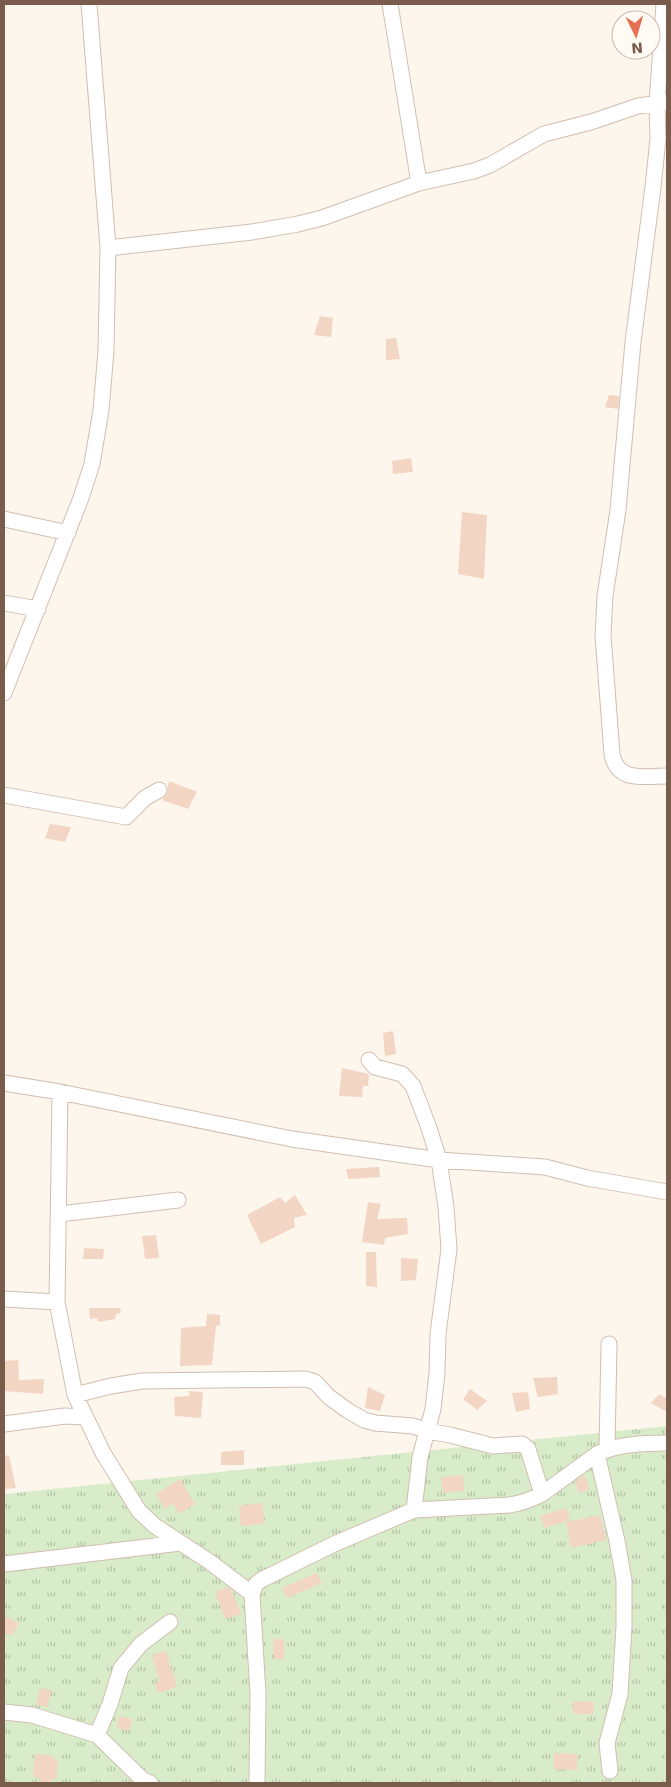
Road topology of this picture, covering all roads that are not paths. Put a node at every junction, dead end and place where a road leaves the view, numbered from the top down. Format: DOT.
graph roads {
  1 [pos="89,4"];
  2 [pos="390,4"];
  3 [pos="664,4"];
  4 [pos="662,102"];
  5 [pos="419,183"];
  6 [pos="108,248"];
  7 [pos="4,519"];
  8 [pos="68,533"];
  9 [pos="4,603"];
  10 [pos="38,609"];
  11 [pos="4,693"];
  12 [pos="667,776"];
  13 [pos="158,790"];
  14 [pos="4,796"];
  15 [pos="369,1060"];
  16 [pos="4,1083"];
  17 [pos="60,1092"];
  18 [pos="439,1160"];
  19 [pos="667,1192"];
  20 [pos="178,1200"];
  21 [pos="60,1214"];
  22 [pos="4,1299"];
  23 [pos="57,1302"];
  24 [pos="609,1344"];
  25 [pos="75,1395"];
  26 [pos="84,1417"];
  27 [pos="4,1424"];
  28 [pos="428,1431"];
  29 [pos="667,1443"];
  30 [pos="602,1451"];
  31 [pos="542,1494"];
  32 [pos="414,1510"];
  33 [pos="180,1543"];
  34 [pos="4,1564"];
  35 [pos="252,1594"];
  36 [pos="170,1622"];
  37 [pos="4,1712"];
  38 [pos="97,1735"];
  39 [pos="610,1771"];
  40 [pos="150,1783"];
  41 [pos="257,1783"];
  1 -- 6 [label="street"];
  2 -- 5 [label="street"];
  3 -- 4 [label="street"];
  4 -- 5 [label="street"];
  4 -- 12 [label="street"];
  5 -- 6 [label="street"];
  6 -- 8 [label="street"];
  7 -- 8 [label="street"];
  8 -- 10 [label="street"];
  9 -- 10 [label="street"];
  10 -- 11 [label="street"];
  13 -- 14 [label="street"];
  15 -- 18 [label="street"];
  16 -- 17 [label="street"];
  17 -- 18 [label="street"];
  17 -- 21 [label="street"];
  18 -- 19 [label="street"];
  18 -- 28 [label="street"];
  20 -- 21 [label="street"];
  21 -- 23 [label="street"];
  22 -- 23 [label="street"];
  23 -- 25 [label="street"];
  24 -- 30 [label="street"];
  25 -- 26 [label="street"];
  25 -- 28 [label="street"];
  26 -- 27 [label="street"];
  26 -- 33 [label="street"];
  28 -- 31 [label="street"];
  28 -- 32 [label="street"];
  29 -- 30 [label="street"];
  30 -- 31 [label="street"];
  30 -- 39 [label="street"];
  31 -- 32 [label="street"];
  32 -- 35 [label="street"];
  33 -- 34 [label="street"];
  33 -- 35 [label="street"];
  35 -- 41 [label="street"];
  36 -- 38 [label="street"];
  37 -- 38 [label="street"];
  38 -- 40 [label="street"];
}
